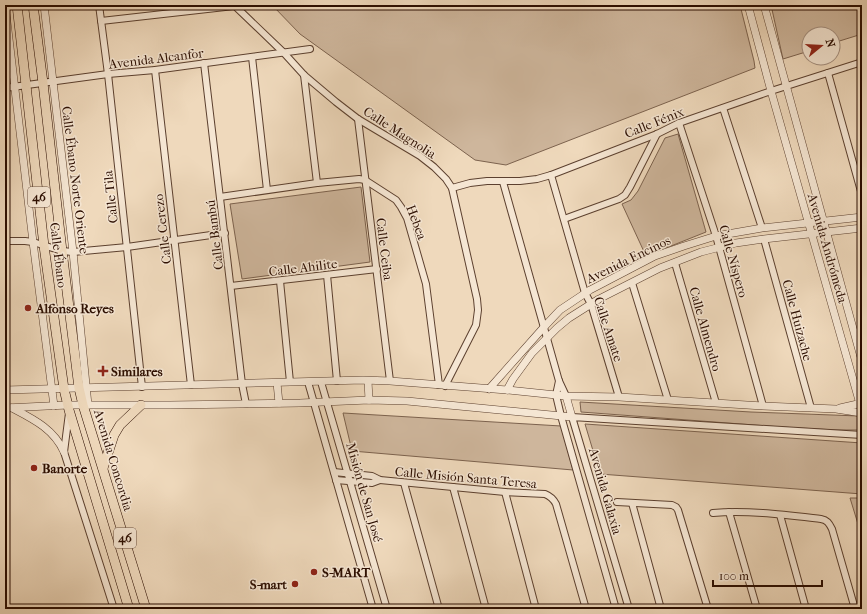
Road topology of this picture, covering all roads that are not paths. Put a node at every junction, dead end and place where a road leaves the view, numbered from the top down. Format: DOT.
graph roads {
  1 [pos="5,5"];
  2 [pos="17,5"];
  3 [pos="33,5"];
  4 [pos="44,5"];
  5 [pos="98,5"];
  6 [pos="234,5"];
  7 [pos="748,5"];
  8 [pos="764,5"];
  9 [pos="101,21"];
  10 [pos="310,49"];
  11 [pos="284,53"];
  12 [pos="252,57"];
  13 [pos="862,62"];
  14 [pos="204,63"];
  15 [pos="155,70"];
  16 [pos="828,73"];
  17 [pos="108,74"];
  18 [pos="304,75"];
  19 [pos="48,82"];
  20 [pos="27,85"];
  21 [pos="786,86"];
  22 [pos="15,87"];
  23 [pos="5,88"];
  24 [pos="771,91"];
  25 [pos="723,108"];
  26 [pos="358,120"];
  27 [pos="679,123"];
  28 [pos="657,134"];
  29 [pos="551,175"];
  30 [pos="365,180"];
  31 [pos="503,182"];
  32 [pos="317,183"];
  33 [pos="452,188"];
  34 [pos="267,190"];
  35 [pos="862,195"];
  36 [pos="220,197"];
  37 [pos="862,217"];
  38 [pos="564,220"];
  39 [pos="824,221"];
  40 [pos="808,223"];
  41 [pos="762,228"];
  42 [pos="862,228"];
  43 [pos="827,232"];
  44 [pos="225,233"];
  45 [pos="811,234"];
  46 [pos="716,236"];
  47 [pos="764,239"];
  48 [pos="175,240"];
  49 [pos="5,241"];
  50 [pos="33,242"];
  51 [pos="44,246"];
  52 [pos="127,247"];
  53 [pos="719,247"];
  54 [pos="62,251"];
  55 [pos="73,252"];
  56 [pos="675,263"];
  57 [pos="377,269"];
  58 [pos="327,275"];
  59 [pos="280,281"];
  60 [pos="632,283"];
  61 [pos="231,286"];
  62 [pos="585,293"];
  63 [pos="591,304"];
  64 [pos="544,326"];
  65 [pos="547,338"];
  66 [pos="862,361"];
  67 [pos="337,381"];
  68 [pos="368,381"];
  69 [pos="390,381"];
  70 [pos="559,381"];
  71 [pos="290,382"];
  72 [pos="308,382"];
  73 [pos="321,382"];
  74 [pos="277,383"];
  75 [pos="242,384"];
  76 [pos="191,385"];
  77 [pos="442,385"];
  78 [pos="142,387"];
  79 [pos="83,388"];
  80 [pos="51,389"];
  81 [pos="64,389"];
  82 [pos="489,389"];
  83 [pos="5,390"];
  84 [pos="507,390"];
  85 [pos="556,395"];
  86 [pos="566,396"];
  87 [pos="619,397"];
  88 [pos="369,400"];
  89 [pos="668,400"];
  90 [pos="314,402"];
  91 [pos="327,402"];
  92 [pos="716,403"];
  93 [pos="861,403"];
  94 [pos="246,404"];
  95 [pos="279,404"];
  96 [pos="85,405"];
  97 [pos="141,405"];
  98 [pos="54,406"];
  99 [pos="763,406"];
  100 [pos="69,407"];
  101 [pos="8,408"];
  102 [pos="811,408"];
  103 [pos="836,409"];
  104 [pos="862,412"];
  105 [pos="561,416"];
  106 [pos="572,417"];
  107 [pos="862,435"];
  108 [pos="64,452"];
  109 [pos="103,468"];
  110 [pos="334,472"];
  111 [pos="348,474"];
  112 [pos="336,480"];
  113 [pos="380,480"];
  114 [pos="350,481"];
  115 [pos="404,483"];
  116 [pos="453,487"];
  117 [pos="505,492"];
  118 [pos="617,502"];
  119 [pos="632,503"];
  120 [pos="729,512"];
  121 [pos="713,513"];
  122 [pos="780,515"];
  123 [pos="114,609"];
  124 [pos="129,609"];
  125 [pos="146,609"];
  126 [pos="373,609"];
  127 [pos="387,609"];
  128 [pos="439,609"];
  129 [pos="486,609"];
  130 [pos="536,609"];
  131 [pos="586,609"];
  132 [pos="616,609"];
  133 [pos="629,609"];
  134 [pos="661,609"];
  135 [pos="708,609"];
  136 [pos="757,609"];
  137 [pos="806,609"];
  138 [pos="855,609"];
  1 -- 22 [label="street"];
  2 -- 20 [label="main road, Calle Ébano / 46"];
  3 -- 19 [label="main road, Calle Ébano / 46"];
  4 -- 19 [label="street, Calle Ébano Norte Oriente"];
  5 -- 9 [label="street, Calle Tila"];
  6 -- 9 [label="street"];
  6 -- 11 [label="street, Calle Magnolia"];
  7 -- 24 [label="street, Avenida Andrómeda"];
  8 -- 21 [label="street, Avenida Andrómeda"];
  9 -- 17 [label="street, Calle Tila"];
  10 -- 11 [label="street, Avenida Alcanfor"];
  11 -- 12 [label="street, Avenida Alcanfor"];
  11 -- 18 [label="street, Calle Magnolia"];
  12 -- 14 [label="street, Avenida Alcanfor"];
  12 -- 34 [label="street"];
  13 -- 16 [label="street, Calle Fénix"];
  14 -- 15 [label="street, Avenida Alcanfor"];
  14 -- 36 [label="street, Calle Bambú"];
  15 -- 17 [label="street, Avenida Alcanfor"];
  15 -- 48 [label="street, Calle Cerezo"];
  16 -- 21 [label="street, Calle Fénix"];
  16 -- 35 [label="street"];
  17 -- 19 [label="street, Avenida Alcanfor"];
  17 -- 52 [label="street, Calle Tila"];
  18 -- 26 [label="street, Calle Magnolia"];
  18 -- 32 [label="street"];
  19 -- 20 [label="street, Avenida Alcanfor"];
  19 -- 54 [label="main road, Calle Ébano / 46"];
  19 -- 55 [label="street, Calle Ébano Norte Oriente"];
  20 -- 22 [label="street, Avenida Alcanfor"];
  20 -- 51 [label="main road, Calle Ébano / 46"];
  21 -- 24 [label="street, Calle Fénix"];
  21 -- 39 [label="street, Avenida Andrómeda"];
  22 -- 23 [label="street, Avenida Alcanfor"];
  22 -- 50 [label="street"];
  24 -- 25 [label="street, Calle Fénix"];
  24 -- 40 [label="street, Avenida Andrómeda"];
  25 -- 27 [label="street, Calle Fénix"];
  25 -- 41 [label="street"];
  26 -- 30 [label="street, Calle Ceiba"];
  26 -- 33 [label="street, Calle Magnolia"];
  27 -- 28 [label="street, Calle Fénix"];
  27 -- 46 [label="street, Calle Níspero"];
  28 -- 29 [label="street, Calle Fénix"];
  28 -- 38 [label="street"];
  29 -- 31 [label="street, Calle Fénix"];
  29 -- 38 [label="street, Calle Amate"];
  30 -- 32 [label="street"];
  30 -- 57 [label="street, Calle Ceiba"];
  30 -- 77 [label="street, Hebea"];
  31 -- 33 [label="street, Calle Fénix"];
  31 -- 64 [label="street, Avenida Galaxia"];
  32 -- 34 [label="street"];
  33 -- 77 [label="street, Calle Magnolia"];
  34 -- 36 [label="street"];
  36 -- 44 [label="street, Calle Bambú"];
  37 -- 39 [label="street, Avenida Encinos"];
  38 -- 62 [label="street, Calle Amate"];
  39 -- 40 [label="street, Avenida Encinos"];
  39 -- 43 [label="street, Avenida Andrómeda"];
  40 -- 41 [label="street, Avenida Encinos"];
  40 -- 45 [label="street, Avenida Andrómeda"];
  41 -- 46 [label="street, Avenida Encinos"];
  42 -- 43 [label="street, Avenida Encinos"];
  43 -- 45 [label="street, Avenida Encinos"];
  43 -- 66 [label="street, Avenida Andrómeda"];
  44 -- 48 [label="street"];
  44 -- 61 [label="street, Calle Bambú"];
  45 -- 47 [label="street, Avenida Encinos"];
  45 -- 93 [label="street, Avenida Andrómeda"];
  46 -- 53 [label="street, Calle Níspero"];
  46 -- 62 [label="street, Avenida Encinos"];
  47 -- 53 [label="street, Avenida Encinos"];
  47 -- 102 [label="street, Calle Huizache"];
  48 -- 52 [label="street"];
  48 -- 76 [label="street, Calle Cerezo"];
  49 -- 50 [label="street"];
  50 -- 51 [label="street"];
  50 -- 80 [label="street"];
  51 -- 54 [label="street"];
  51 -- 81 [label="main road, Calle Ébano / 46"];
  52 -- 55 [label="street"];
  52 -- 78 [label="street, Calle Tila"];
  53 -- 56 [label="street, Avenida Encinos"];
  53 -- 99 [label="street, Calle Níspero"];
  54 -- 55 [label="street"];
  54 -- 79 [label="main road, Calle Ébano / 46"];
  55 -- 79 [label="street, Calle Ébano Norte Oriente"];
  56 -- 60 [label="street, Avenida Encinos"];
  56 -- 92 [label="street, Calle Almendro"];
  57 -- 58 [label="street, Calle Ahilite"];
  57 -- 69 [label="street, Calle Ceiba"];
  58 -- 59 [label="street, Calle Ahilite"];
  58 -- 67 [label="street"];
  59 -- 61 [label="street, Calle Ahilite"];
  59 -- 71 [label="street"];
  60 -- 63 [label="street, Avenida Encinos"];
  60 -- 89 [label="street"];
  61 -- 75 [label="street, Calle Bambú"];
  62 -- 63 [label="street, Calle Amate"];
  62 -- 64 [label="street, Avenida Encinos"];
  63 -- 65 [label="street, Avenida Encinos"];
  63 -- 87 [label="street, Calle Amate"];
  64 -- 65 [label="street, Avenida Galaxia"];
  64 -- 82 [label="street, Avenida Encinos"];
  65 -- 70 [label="street, Avenida Galaxia"];
  65 -- 84 [label="street, Avenida Encinos"];
  67 -- 68 [label="street"];
  67 -- 73 [label="street"];
  68 -- 69 [label="street"];
  68 -- 88 [label="street"];
  69 -- 77 [label="street"];
  70 -- 85 [label="street, Avenida Galaxia"];
  70 -- 86 [label="street, Avenida Galaxia"];
  71 -- 72 [label="street"];
  71 -- 74 [label="street"];
  72 -- 73 [label="street"];
  72 -- 90 [label="street, Misión de San José"];
  73 -- 91 [label="street, Misión de San José"];
  74 -- 75 [label="street"];
  74 -- 95 [label="street"];
  75 -- 76 [label="street"];
  75 -- 94 [label="street, Calle Bambú"];
  76 -- 78 [label="street"];
  77 -- 82 [label="street"];
  78 -- 79 [label="street"];
  79 -- 81 [label="street"];
  79 -- 96 [label="main road, Avenida Concordia / 46"];
  80 -- 81 [label="street"];
  80 -- 83 [label="street"];
  80 -- 98 [label="street"];
  81 -- 100 [label="main road, 46"];
  82 -- 84 [label="street"];
  84 -- 85 [label="street"];
  85 -- 86 [label="street"];
  85 -- 105 [label="street, Avenida Galaxia"];
  86 -- 87 [label="street"];
  86 -- 106 [label="street, Avenida Galaxia"];
  87 -- 89 [label="street"];
  88 -- 91 [label="street"];
  88 -- 105 [label="street"];
  89 -- 92 [label="street"];
  90 -- 91 [label="street"];
  90 -- 95 [label="street"];
  90 -- 110 [label="street, Misión de San José"];
  91 -- 111 [label="street, Misión de San José"];
  92 -- 99 [label="street"];
  93 -- 103 [label="street"];
  93 -- 104 [label="street, Avenida Andrómeda"];
  94 -- 95 [label="street"];
  94 -- 97 [label="street"];
  96 -- 97 [label="street"];
  96 -- 100 [label="street"];
  96 -- 109 [label="main road, Avenida Concordia / 46"];
  97 -- 109 [label="main road"];
  98 -- 100 [label="street"];
  98 -- 101 [label="street"];
  99 -- 102 [label="street"];
  100 -- 108 [label="street"];
  100 -- 124 [label="main road, 46"];
  101 -- 108 [label="street"];
  102 -- 103 [label="street"];
  103 -- 104 [label="street"];
  105 -- 106 [label="street"];
  105 -- 132 [label="street, Avenida Galaxia"];
  106 -- 107 [label="street"];
  106 -- 133 [label="street, Avenida Galaxia"];
  108 -- 123 [label="street"];
  109 -- 125 [label="main road, Avenida Concordia / 46"];
  110 -- 111 [label="street, Calle Misión Santa Teresa"];
  110 -- 112 [label="street, Misión de San José"];
  111 -- 113 [label="street, Calle Misión Santa Teresa"];
  111 -- 114 [label="street, Misión de San José"];
  112 -- 114 [label="street, Calle Misión Santa Teresa"];
  112 -- 126 [label="street, Misión de San José"];
  113 -- 114 [label="street, Calle Misión Santa Teresa"];
  113 -- 115 [label="street, Calle Misión Santa Teresa"];
  114 -- 127 [label="street, Misión de San José"];
  115 -- 116 [label="street, Calle Misión Santa Teresa"];
  115 -- 128 [label="street"];
  116 -- 117 [label="street, Calle Misión Santa Teresa"];
  116 -- 129 [label="street"];
  117 -- 130 [label="street"];
  117 -- 131 [label="street, Calle Misión Santa Teresa"];
  118 -- 119 [label="street"];
  119 -- 134 [label="street"];
  119 -- 135 [label="street"];
  120 -- 121 [label="street"];
  120 -- 122 [label="street"];
  120 -- 136 [label="street"];
  122 -- 137 [label="street"];
  122 -- 138 [label="street"];
}
